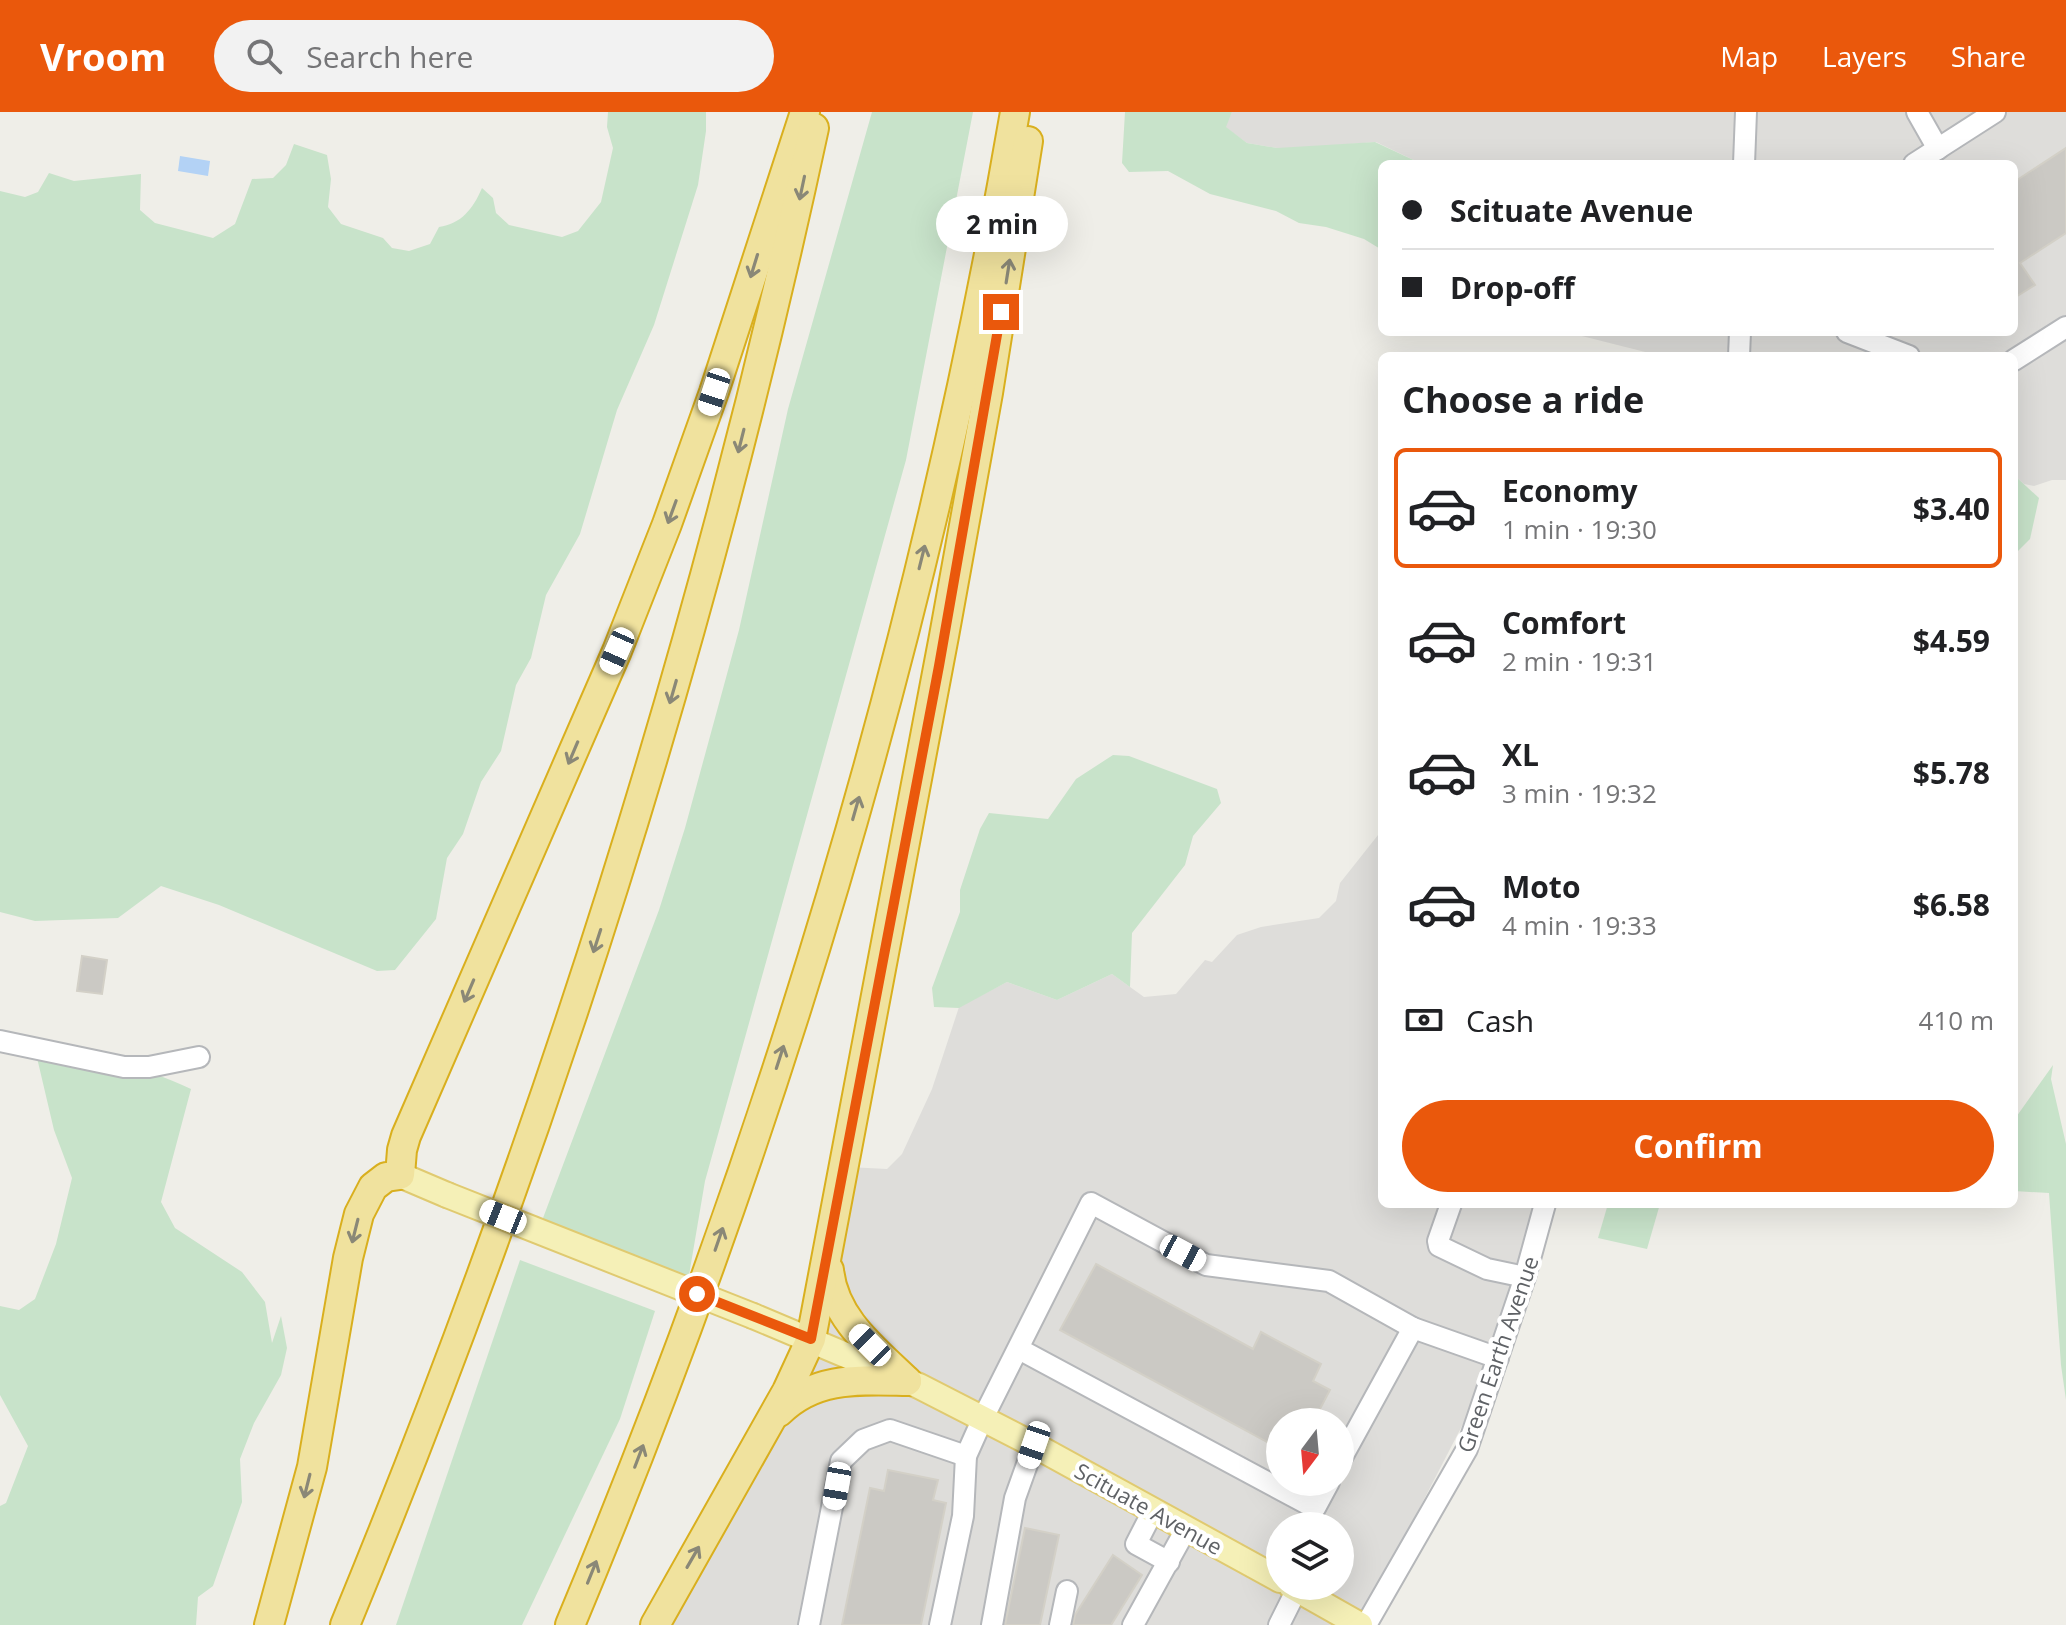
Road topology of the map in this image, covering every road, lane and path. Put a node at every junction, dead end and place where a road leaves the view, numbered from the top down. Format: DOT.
graph roads {
  1 [pos="805,112"];
  2 [pos="818,112"];
  3 [pos="1015,112"];
  4 [pos="1031,112"];
  5 [pos="1746,112"];
  6 [pos="1917,112"];
  7 [pos="1995,112"];
  8 [pos="1938,149"];
  9 [pos="1744,160"];
  10 [pos="1920,160"];
  11 [pos="2066,327"];
  12 [pos="1857,336"];
  13 [pos="1899,352"];
  14 [pos="2018,357"];
  15 [pos="0,1041"];
  16 [pos="199,1057"];
  17 [pos="400,1175"];
  18 [pos="1450,1208"];
  19 [pos="1544,1208"];
  20 [pos="830,1245"];
  21 [pos="1525,1277"];
  22 [pos="1413,1328"];
  23 [pos="811,1339"];
  24 [pos="1019,1349"];
  25 [pos="1498,1358"];
  26 [pos="907,1381"];
  27 [pos="983,1418"];
  28 [pos="762,1435"];
  29 [pos="1354,1435"];
  30 [pos="1034,1445"];
  31 [pos="966,1456"];
  32 [pos="1266,1482"];
  33 [pos="1293,1496"];
  34 [pos="1321,1496"];
  35 [pos="1153,1511"];
  36 [pos="1186,1529"];
  37 [pos="1169,1562"];
  38 [pos="1266,1572"];
  39 [pos="1067,1591"];
  40 [pos="1285,1600"];
  41 [pos="1317,1600"];
  42 [pos="269,1625"];
  43 [pos="345,1625"];
  44 [pos="570,1625"];
  45 [pos="655,1625"];
  46 [pos="809,1625"];
  47 [pos="940,1625"];
  48 [pos="992,1625"];
  49 [pos="1060,1625"];
  50 [pos="1133,1625"];
  51 [pos="1279,1625"];
  52 [pos="1363,1625"];
  1 -- 17 [label="highway, one-way"];
  2 -- 43 [label="highway, one-way"];
  44 -- 3 [label="highway, one-way"];
  20 -- 4 [label="highway, one-way"];
  5 -- 9 [label="street"];
  6 -- 8 [label="street"];
  7 -- 8 [label="street"];
  8 -- 10 [label="street"];
  11 -- 14 [label="street"];
  12 -- 13 [label="street"];
  15 -- 16 [label="street"];
  17 -- 23 [label="main road, Scituate Avenue, bridge"];
  17 -- 42 [label="highway, one-way"];
  18 -- 21 [label="street"];
  19 -- 21 [label="street, Green Earth Avenue"];
  20 -- 23 [label="highway"];
  20 -- 26 [label="highway"];
  21 -- 25 [label="street, Green Earth Avenue"];
  22 -- 24 [label="street"];
  22 -- 25 [label="street"];
  22 -- 29 [label="street"];
  23 -- 26 [label="main road, Scituate Avenue"];
  23 -- 28 [label="highway"];
  24 -- 27 [label="street"];
  24 -- 32 [label="street"];
  25 -- 52 [label="street, Green Earth Avenue"];
  26 -- 27 [label="main road, Scituate Avenue"];
  26 -- 28 [label="highway"];
  27 -- 30 [label="main road, Scituate Avenue"];
  27 -- 31 [label="street"];
  45 -- 28 [label="highway, one-way"];
  30 -- 35 [label="main road, Scituate Avenue"];
  30 -- 48 [label="street"];
  31 -- 46 [label="street"];
  31 -- 47 [label="street"];
  33 -- 34 [label="street"];
  35 -- 36 [label="main road, Scituate Avenue"];
  35 -- 37 [label="street"];
  36 -- 37 [label="street"];
  36 -- 38 [label="main road, Scituate Avenue"];
  37 -- 50 [label="street"];
  39 -- 49 [label="street"];
  40 -- 51 [label="street"];
  41 -- 52 [label="main road, Scituate Avenue"];
}
